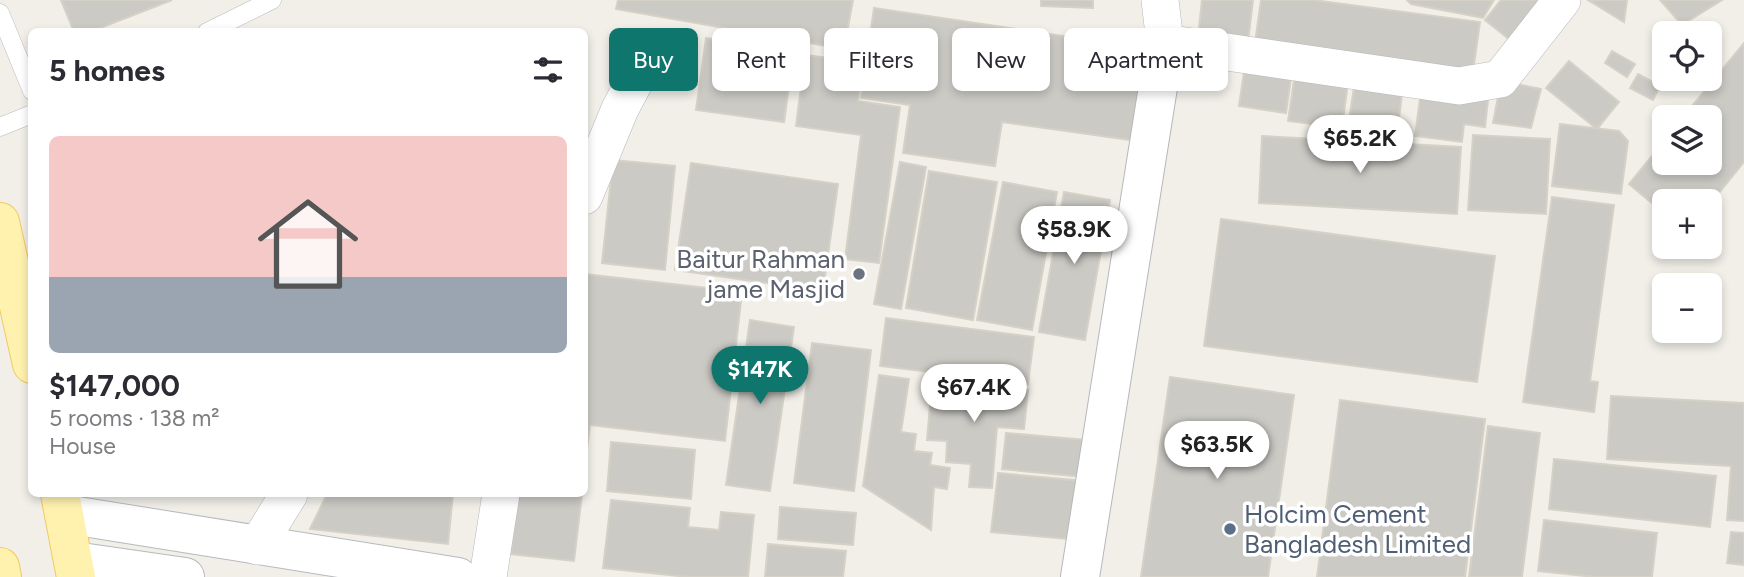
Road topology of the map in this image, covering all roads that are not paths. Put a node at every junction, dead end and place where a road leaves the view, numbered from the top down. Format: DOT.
graph roads {
  1 [pos="272,0"];
  2 [pos="1160,0"];
  3 [pos="1562,0"];
  4 [pos="0,13"];
  5 [pos="215,28"];
  6 [pos="1163,28"];
  7 [pos="1228,52"];
  8 [pos="28,81"];
  9 [pos="629,91"];
  10 [pos="1157,91"];
  11 [pos="28,116"];
  12 [pos="0,127"];
  13 [pos="588,185"];
  14 [pos="0,222"];
  15 [pos="28,346"];
  16 [pos="287,497"];
  17 [pos="500,497"];
  18 [pos="62,504"];
  19 [pos="257,546"];
  20 [pos="0,567"];
  21 [pos="75,569"];
  22 [pos="2,577"];
  23 [pos="185,577"];
  24 [pos="457,577"];
  25 [pos="488,577"];
  26 [pos="1080,577"];
  1 -- 5 [label="lane"];
  2 -- 6 [label="street"];
  3 -- 7 [label="street"];
  4 -- 8 [label="lane"];
  9 -- 13 [label="street"];
  10 -- 26 [label="street"];
  11 -- 12 [label="lane"];
  14 -- 15 [label="main road"];
  16 -- 19 [label="street"];
  17 -- 25 [label="street"];
  18 -- 19 [label="street"];
  18 -- 21 [label="main road"];
  19 -- 24 [label="street"];
  20 -- 22 [label="main road"];
  21 -- 23 [label="street"];
}
